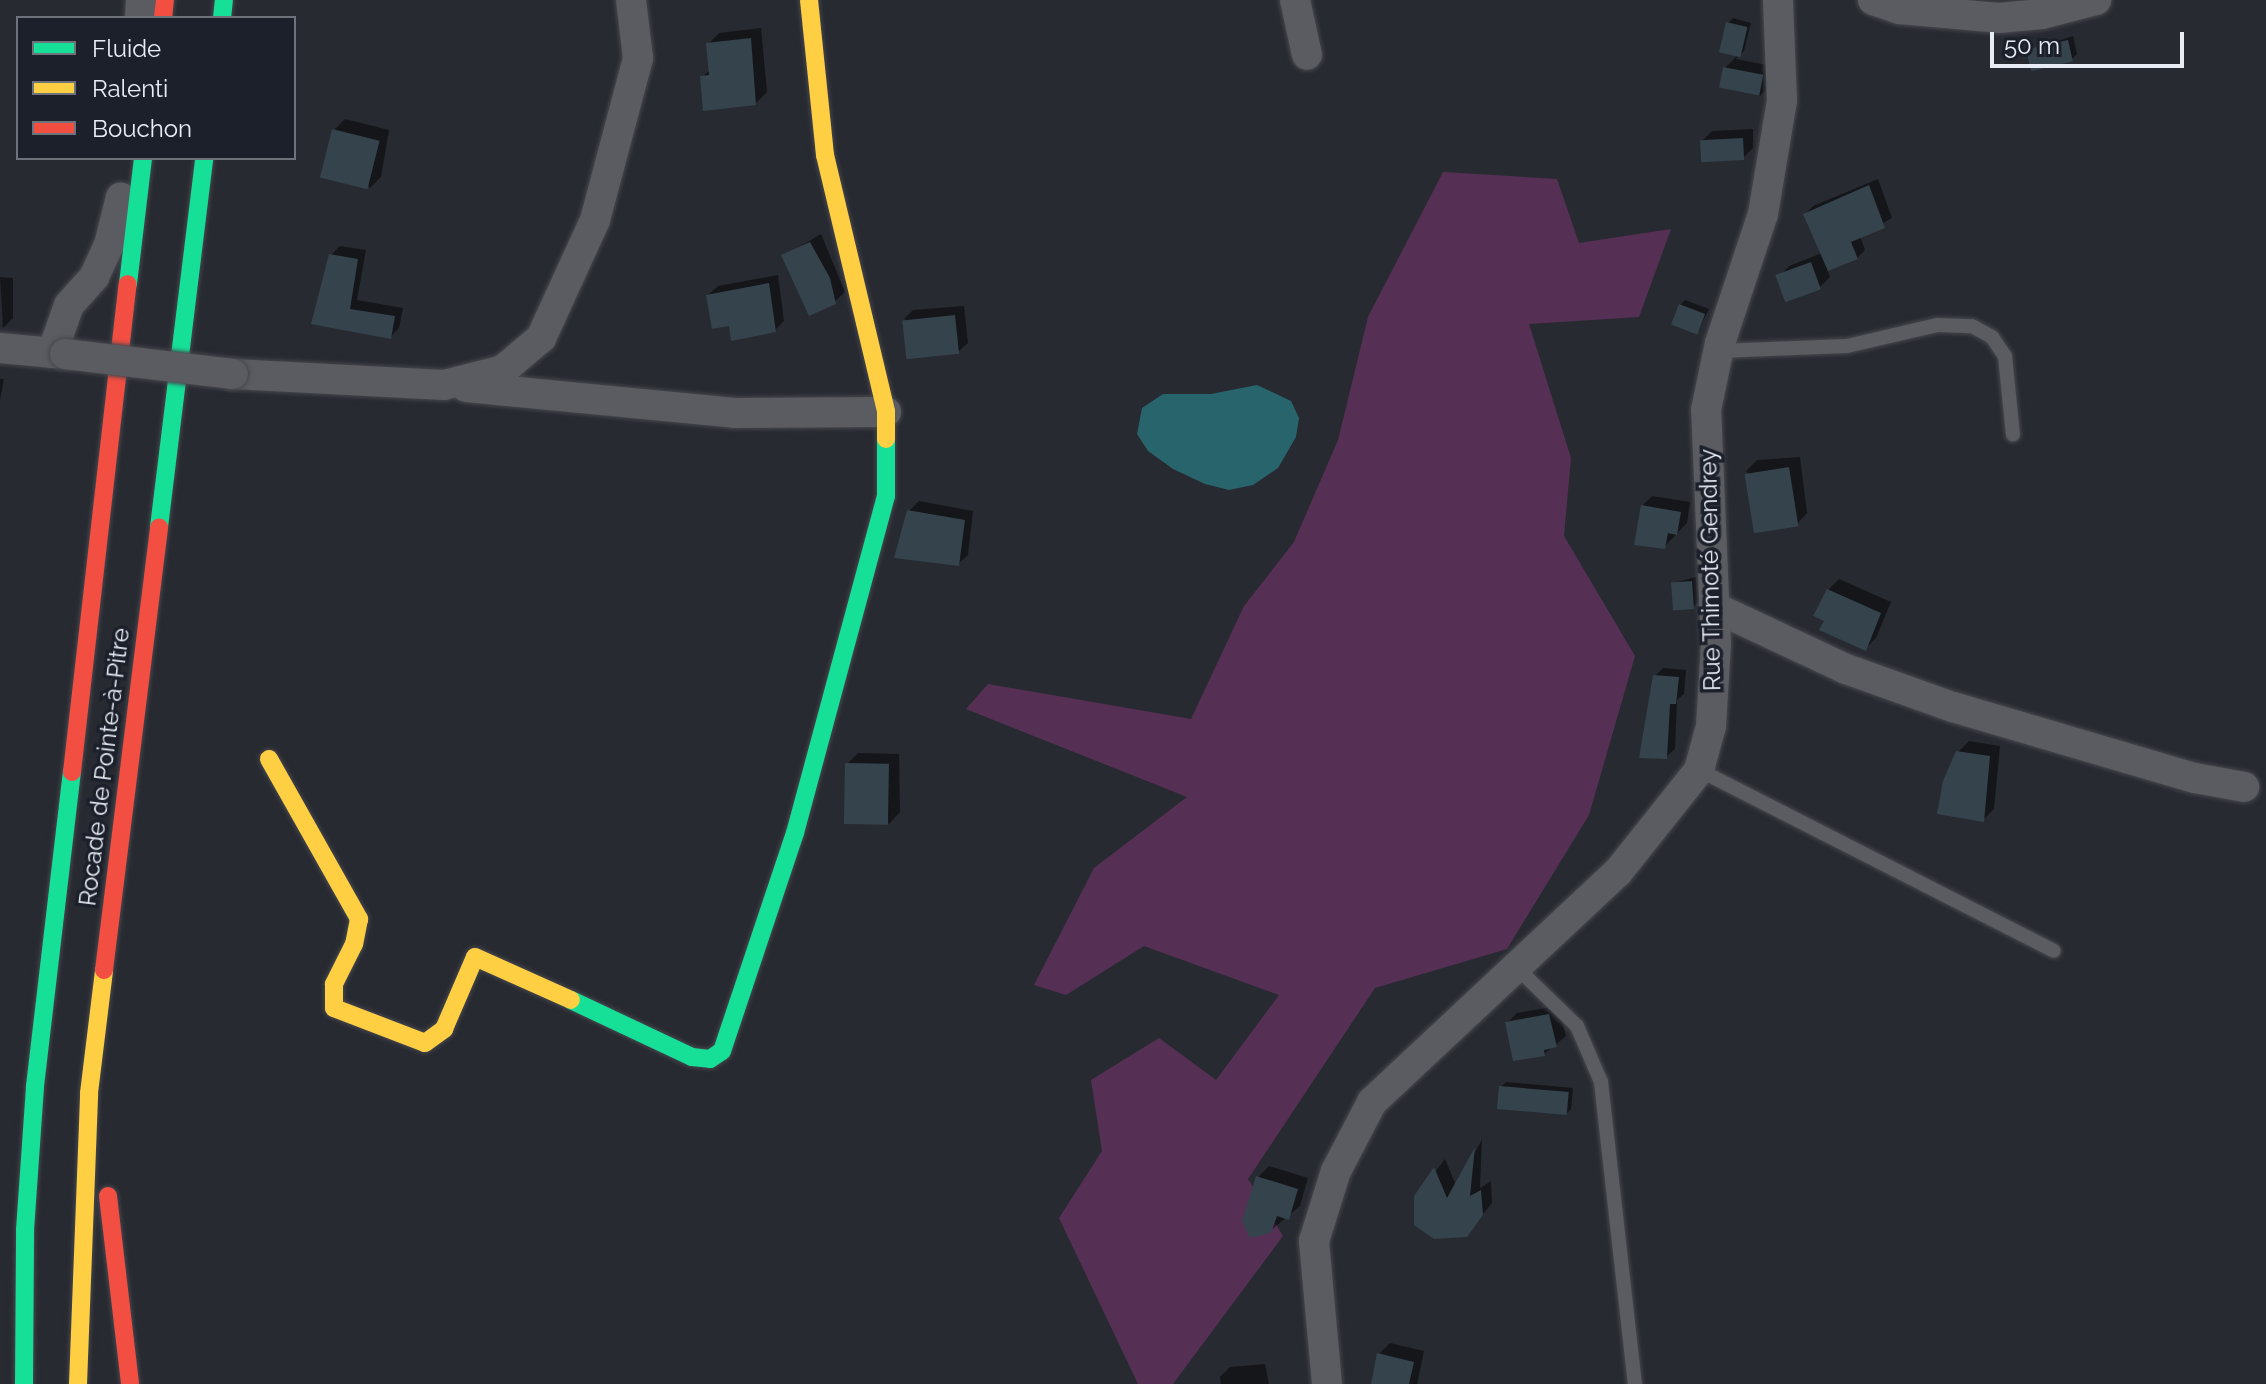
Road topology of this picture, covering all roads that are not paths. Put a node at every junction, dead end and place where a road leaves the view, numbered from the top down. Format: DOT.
graph roads {
  1 [pos="631,0"];
  2 [pos="809,0"];
  3 [pos="1295,0"];
  4 [pos="1778,0"];
  5 [pos="1873,0"];
  6 [pos="2096,0"];
  7 [pos="1307,55"];
  8 [pos="125,160"];
  9 [pos="143,160"];
  10 [pos="204,160"];
  11 [pos="0,348"];
  12 [pos="1718,351"];
  13 [pos="59,354"];
  14 [pos="444,385"];
  15 [pos="886,412"];
  16 [pos="2013,435"];
  17 [pos="1714,607"];
  18 [pos="269,759"];
  19 [pos="1699,770"];
  20 [pos="2244,787"];
  21 [pos="113,898"];
  22 [pos="2054,951"];
  23 [pos="1514,964"];
  24 [pos="25,1230"];
  25 [pos="5,1349"];
  26 [pos="24,1384"];
  27 [pos="78,1384"];
  28 [pos="130,1384"];
  29 [pos="1327,1384"];
  30 [pos="1635,1384"];
  1 -- 14 [label="street"];
  2 -- 15 [label="main road"];
  3 -- 7 [label="street"];
  4 -- 12 [label="street, Rue Thimoté Gendrey"];
  5 -- 6 [label="street"];
  8 -- 13 [label="street"];
  9 -- 24 [label="main road, Rocade de Pointe-à-Pitre"];
  10 -- 21 [label="main road, Rocade de Pointe-à-Pitre"];
  11 -- 13 [label="street"];
  12 -- 16 [label="lane"];
  12 -- 17 [label="street, Rue Thimoté Gendrey"];
  13 -- 14 [label="street, bridge"];
  14 -- 15 [label="street"];
  15 -- 18 [label="main road"];
  17 -- 19 [label="street, Rue Thimoté Gendrey"];
  17 -- 20 [label="street"];
  19 -- 22 [label="lane"];
  19 -- 23 [label="street, Rue Thimoté Gendrey"];
  21 -- 27 [label="main road, Rocade de Pointe-à-Pitre"];
  21 -- 28 [label="main road"];
  23 -- 29 [label="street, Rue Thimoté Gendrey"];
  23 -- 30 [label="lane"];
  24 -- 25 [label="main road"];
  24 -- 26 [label="main road, Rocade de Pointe-à-Pitre"];
}
